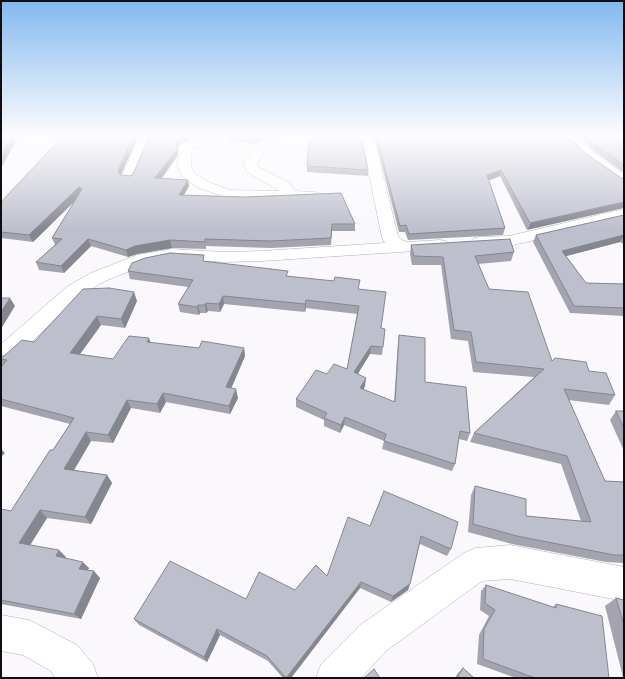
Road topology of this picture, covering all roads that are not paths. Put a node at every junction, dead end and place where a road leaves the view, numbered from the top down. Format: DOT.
graph roads {
  1 [pos="133,167"];
  2 [pos="185,167"];
  3 [pos="251,167"];
  4 [pos="374,167"];
  5 [pos="604,167"];
  6 [pos="128,178"];
  7 [pos="624,180"];
  8 [pos="290,195"];
  9 [pos="314,196"];
  10 [pos="624,214"];
  11 [pos="407,246"];
  12 [pos="1,357"];
  13 [pos="624,584"];
  14 [pos="1,633"];
  15 [pos="79,678"];
  16 [pos="335,678"];
  1 -- 6 [label="street"];
  2 -- 8 [label="street"];
  3 -- 8 [label="street"];
  4 -- 11 [label="street"];
  5 -- 7 [label="street"];
  8 -- 9 [label="street"];
  10 -- 11 [label="street"];
  11 -- 12 [label="street"];
  13 -- 16 [label="street"];
  14 -- 15 [label="street"];
}
